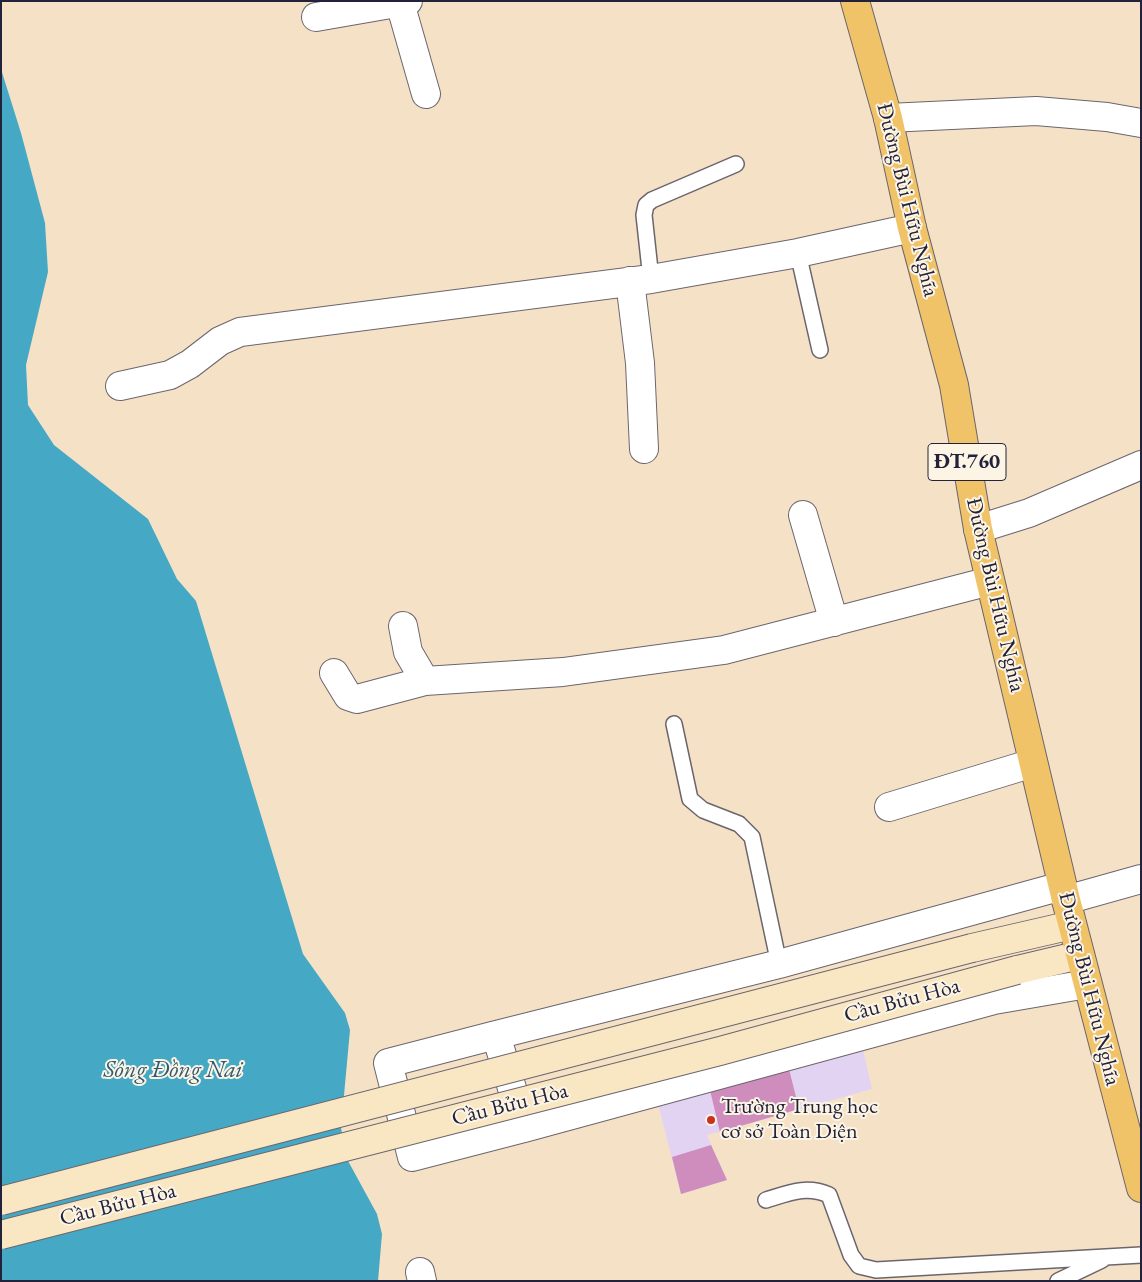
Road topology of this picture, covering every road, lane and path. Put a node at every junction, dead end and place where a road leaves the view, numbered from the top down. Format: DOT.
graph roads {
  1 [pos="855,1"];
  2 [pos="404,2"];
  3 [pos="316,17"];
  4 [pos="426,94"];
  5 [pos="888,118"];
  6 [pos="1141,123"];
  7 [pos="736,164"];
  8 [pos="912,228"];
  9 [pos="798,254"];
  10 [pos="640,280"];
  11 [pos="820,350"];
  12 [pos="120,386"];
  13 [pos="644,449"];
  14 [pos="1139,470"];
  15 [pos="803,515"];
  16 [pos="978,529"];
  17 [pos="990,581"];
  18 [pos="834,622"];
  19 [pos="403,626"];
  20 [pos="334,673"];
  21 [pos="425,681"];
  22 [pos="674,724"];
  23 [pos="1033,763"];
  24 [pos="889,807"];
  25 [pos="1141,879"];
  26 [pos="1067,904"];
  27 [pos="1080,956"];
  28 [pos="779,964"];
  29 [pos="1087,984"];
  30 [pos="496,1035"];
  31 [pos="524,1128"];
  32 [pos="1141,1188"];
  33 [pos="766,1200"];
  34 [pos="1,1201"];
  35 [pos="1,1235"];
  36 [pos="1141,1255"];
  37 [pos="1110,1257"];
  38 [pos="1058,1281"];
  1 -- 5 [label="main road, Đường Bùi Hữu Nghĩa / ĐT.760"];
  2 -- 3 [label="street"];
  2 -- 4 [label="street"];
  5 -- 6 [label="street"];
  5 -- 8 [label="main road, Đường Bùi Hữu Nghĩa / ĐT.760"];
  7 -- 10 [label="lane"];
  8 -- 9 [label="street"];
  8 -- 16 [label="main road, Đường Bùi Hữu Nghĩa / ĐT.760"];
  9 -- 10 [label="street"];
  9 -- 11 [label="lane"];
  10 -- 12 [label="street"];
  10 -- 13 [label="street"];
  14 -- 16 [label="street"];
  15 -- 18 [label="street"];
  16 -- 17 [label="main road, Đường Bùi Hữu Nghĩa / ĐT.760"];
  17 -- 18 [label="street"];
  17 -- 23 [label="main road, Đường Bùi Hữu Nghĩa / ĐT.760"];
  18 -- 21 [label="street"];
  19 -- 21 [label="street"];
  20 -- 21 [label="street"];
  22 -- 28 [label="lane"];
  23 -- 24 [label="street"];
  23 -- 26 [label="main road, Đường Bùi Hữu Nghĩa / ĐT.760"];
  25 -- 26 [label="street"];
  26 -- 27 [label="main road, Đường Bùi Hữu Nghĩa / ĐT.760"];
  26 -- 28 [label="street"];
  26 -- 34 [label="main road, Cầu Bửu Hòa, bridge"];
  27 -- 29 [label="main road, Đường Bùi Hữu Nghĩa / ĐT.760"];
  27 -- 35 [label="main road, Cầu Bửu Hòa, bridge"];
  28 -- 30 [label="street"];
  29 -- 31 [label="street"];
  29 -- 32 [label="main road, Đường Bùi Hữu Nghĩa / ĐT.760"];
  30 -- 31 [label="street"];
  30 -- 31 [label="street"];
  33 -- 37 [label="lane"];
  36 -- 37 [label="lane"];
  37 -- 38 [label="lane"];
}
